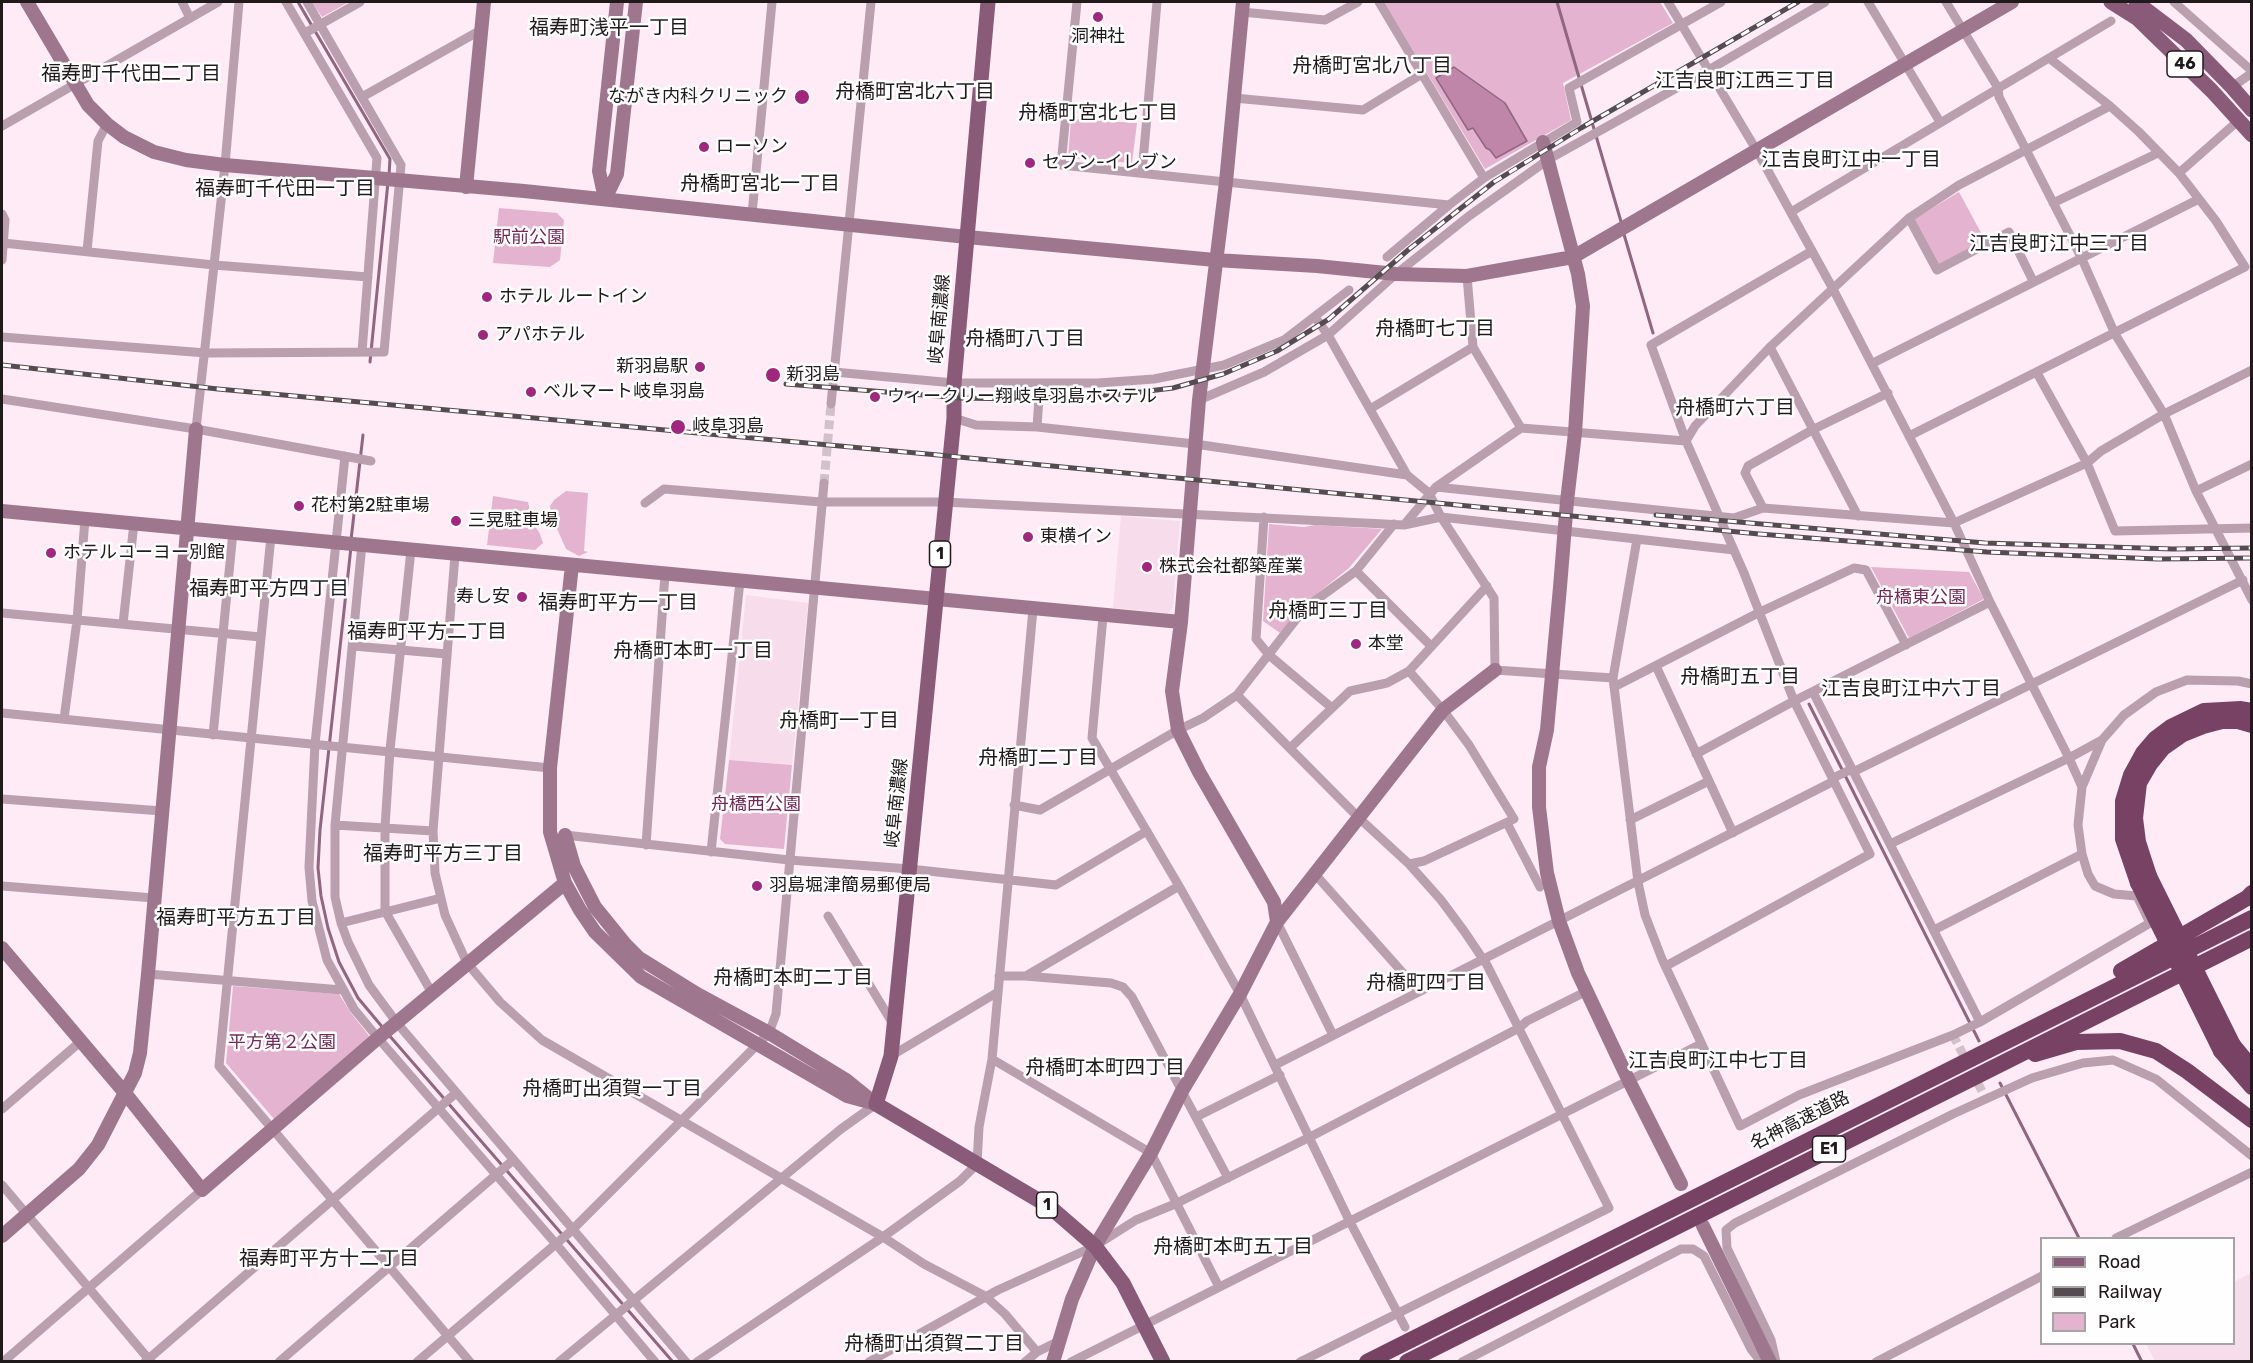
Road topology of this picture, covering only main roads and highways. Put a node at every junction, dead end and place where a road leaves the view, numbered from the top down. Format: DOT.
graph roads {
  1 [pos="988,2"];
  2 [pos="2111,2"];
  3 [pos="2136,2"];
  4 [pos="2252,110"];
  5 [pos="2252,135"];
  6 [pos="2252,711"];
  7 [pos="2252,725"];
  8 [pos="2144,879"];
  9 [pos="2252,893"];
  10 [pos="2252,918"];
  11 [pos="2252,938"];
  12 [pos="2227,1048"];
  13 [pos="1969,1058"];
  14 [pos="1993,1067"];
  15 [pos="2252,1068"];
  16 [pos="2252,1087"];
  17 [pos="2252,1120"];
  18 [pos="1163,1362"];
  19 [pos="1367,1362"];
  20 [pos="1407,1362"];
  1 -- 18 [label="main road, 岐阜南濃線 / 1"];
  2 -- 5 [label="main road, 46"];
  3 -- 4 [label="main road, 46"];
  6 -- 8 [label="highway"];
  7 -- 8 [label="highway"];
  8 -- 12 [label="highway, bridge"];
  9 -- 13 [label="highway"];
  10 -- 13 [label="highway, 名神高速道路 / E1"];
  11 -- 14 [label="highway, E1"];
  12 -- 15 [label="highway"];
  12 -- 16 [label="highway"];
  13 -- 19 [label="highway, 名神高速道路 / E1"];
  14 -- 17 [label="highway"];
  14 -- 20 [label="highway, E1"];
}
